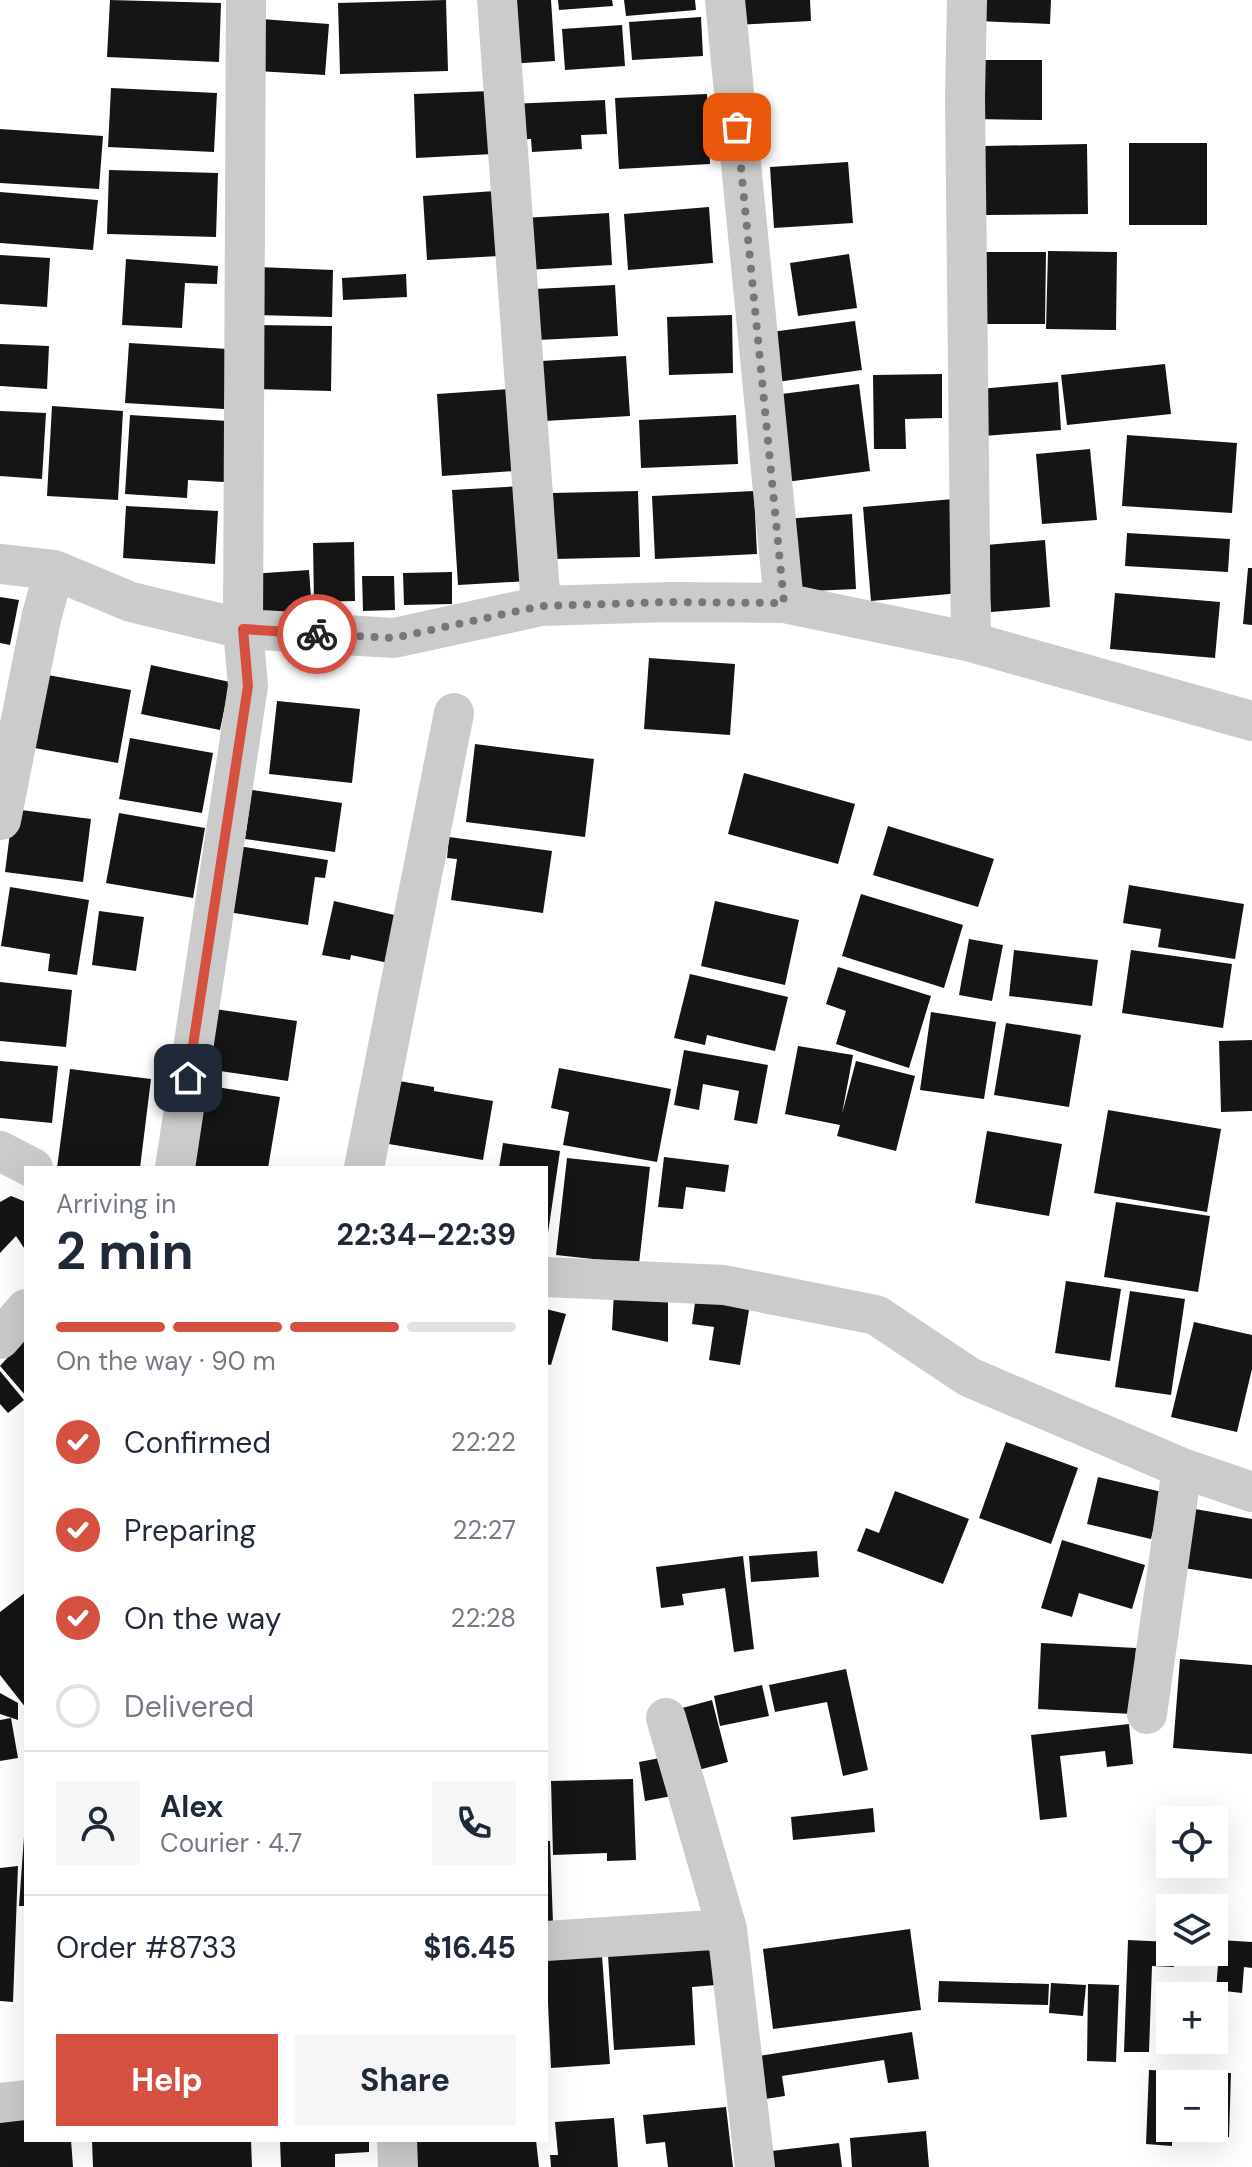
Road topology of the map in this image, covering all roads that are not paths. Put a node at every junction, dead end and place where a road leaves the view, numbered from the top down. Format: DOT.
graph roads {
  1 [pos="246,0"];
  2 [pos="497,0"];
  3 [pos="725,0"];
  4 [pos="967,0"];
  5 [pos="0,564"];
  6 [pos="54,570"];
  7 [pos="784,603"];
  8 [pos="541,606"];
  9 [pos="243,629"];
  10 [pos="971,642"];
  11 [pos="454,713"];
  12 [pos="1252,721"];
  13 [pos="1,820"];
  14 [pos="0,1151"];
  15 [pos="29,1166"];
  16 [pos="175,1166"];
  17 [pos="364,1166"];
  18 [pos="548,1277"];
  19 [pos="24,1311"];
  20 [pos="0,1339"];
  21 [pos="1182,1468"];
  22 [pos="1252,1492"];
  23 [pos="1147,1714"];
  24 [pos="666,1718"];
  25 [pos="727,1929"];
  26 [pos="548,1941"];
  27 [pos="24,2100"];
  28 [pos="0,2103"];
  29 [pos="397,2142"];
  30 [pos="398,2167"];
  31 [pos="755,2167"];
  1 -- 9 [label="street"];
  2 -- 8 [label="street"];
  3 -- 7 [label="street"];
  4 -- 10 [label="street"];
  5 -- 6 [label="street"];
  6 -- 9 [label="street"];
  6 -- 13 [label="street"];
  7 -- 8 [label="street"];
  7 -- 10 [label="street"];
  8 -- 9 [label="street"];
  9 -- 16 [label="street"];
  10 -- 12 [label="street"];
  11 -- 17 [label="street"];
  14 -- 15 [label="street"];
  18 -- 21 [label="street"];
  19 -- 20 [label="street"];
  21 -- 22 [label="street"];
  21 -- 23 [label="street"];
  24 -- 25 [label="street"];
  25 -- 26 [label="street"];
  25 -- 31 [label="street"];
  27 -- 28 [label="street"];
  29 -- 30 [label="street"];
}
